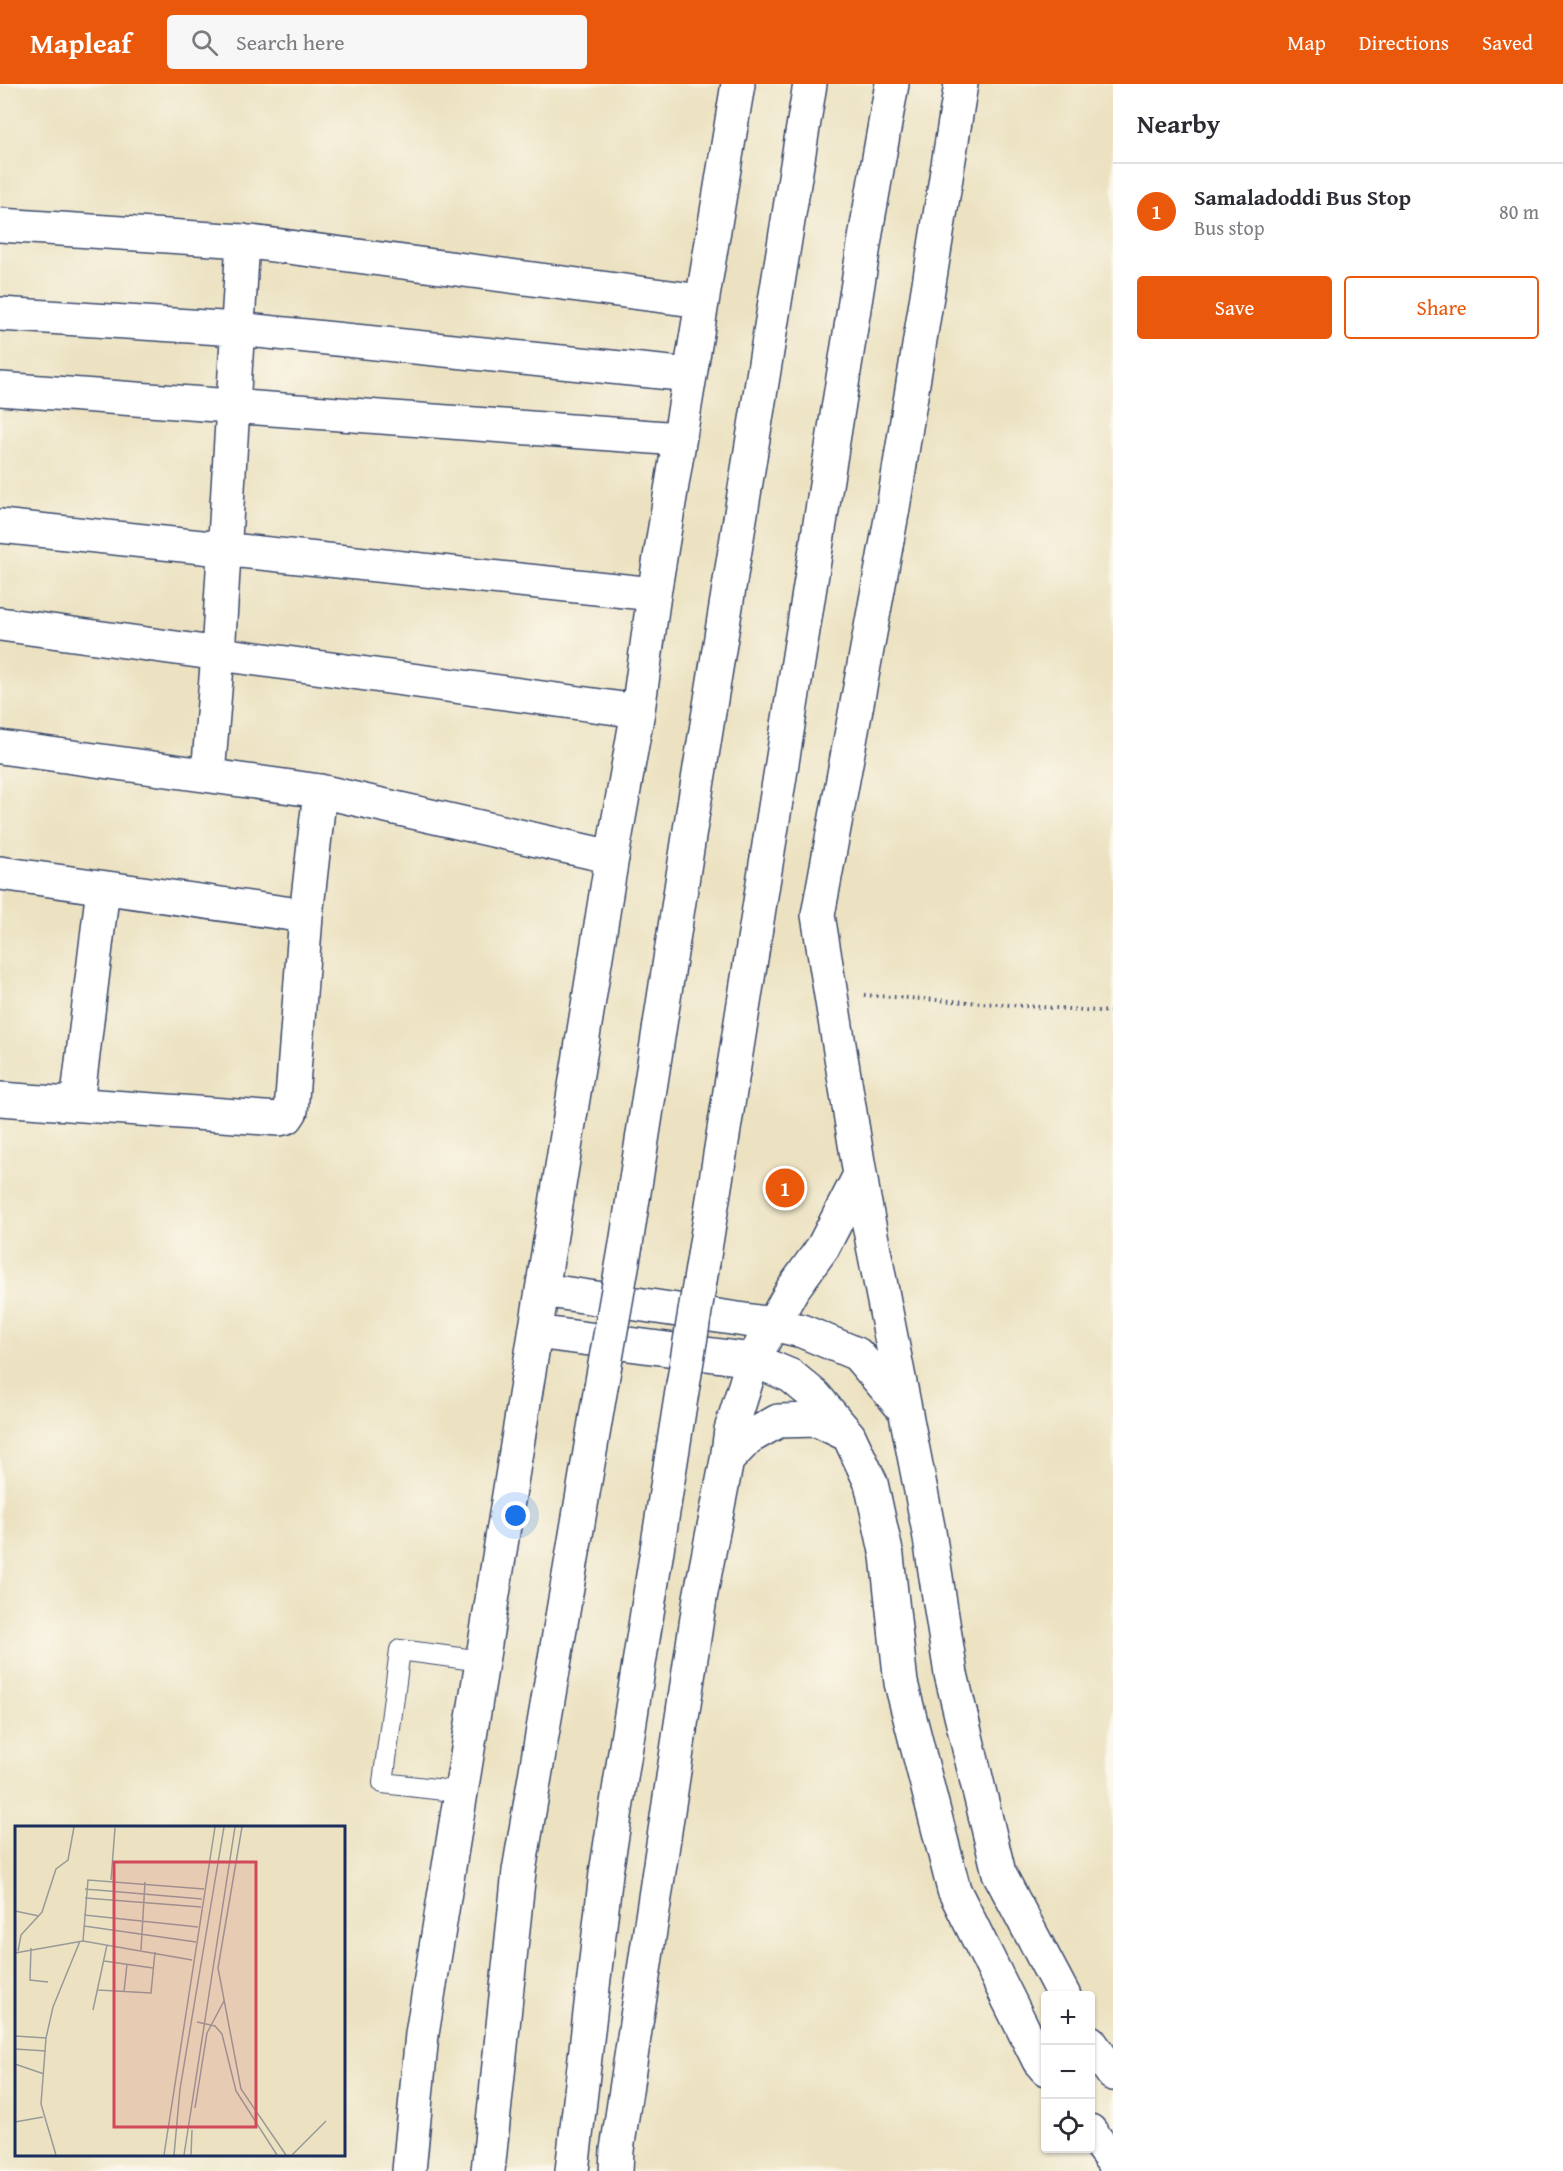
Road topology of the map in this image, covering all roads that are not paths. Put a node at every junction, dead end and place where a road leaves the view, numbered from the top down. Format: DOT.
graph roads {
  1 [pos="738,84"];
  2 [pos="810,84"];
  3 [pos="892,84"];
  4 [pos="961,84"];
  5 [pos="0,225"];
  6 [pos="243,241"];
  7 [pos="701,301"];
  8 [pos="0,314"];
  9 [pos="237,329"];
  10 [pos="690,375"];
  11 [pos="0,389"];
  12 [pos="232,407"];
  13 [pos="679,439"];
  14 [pos="0,526"];
  15 [pos="224,550"];
  16 [pos="654,594"];
  17 [pos="0,624"];
  18 [pos="218,654"];
  19 [pos="638,711"];
  20 [pos="0,747"];
  21 [pos="208,776"];
  22 [pos="320,791"];
  23 [pos="612,856"];
  24 [pos="0,873"];
  25 [pos="103,888"];
  26 [pos="306,916"];
  27 [pos="0,1099"];
  28 [pos="77,1104"];
  29 [pos="860,1175"];
  30 [pos="542,1290"];
  31 [pos="772,1324"];
  32 [pos="534,1332"];
  33 [pos="753,1360"];
  34 [pos="904,1408"];
  35 [pos="849,1436"];
  36 [pos="727,1460"];
  37 [pos="482,1661"];
  38 [pos="461,1792"];
  39 [pos="1062,1991"];
  40 [pos="1092,2045"];
  41 [pos="1041,2064"];
  42 [pos="1113,2074"];
  43 [pos="1095,2138"];
  44 [pos="1113,2162"];
  45 [pos="409,2171"];
  46 [pos="488,2171"];
  47 [pos="572,2171"];
  48 [pos="616,2171"];
  1 -- 7 [label="main road"];
  2 -- 46 [label="main road, bridge"];
  3 -- 47 [label="main road, bridge"];
  4 -- 29 [label="main road"];
  5 -- 6 [label="main road"];
  6 -- 7 [label="main road"];
  6 -- 9 [label="main road"];
  7 -- 10 [label="main road"];
  8 -- 9 [label="main road"];
  9 -- 10 [label="main road"];
  9 -- 12 [label="main road"];
  10 -- 13 [label="main road"];
  11 -- 12 [label="main road"];
  12 -- 13 [label="main road"];
  12 -- 15 [label="main road"];
  13 -- 16 [label="main road"];
  14 -- 15 [label="main road"];
  15 -- 16 [label="main road"];
  15 -- 18 [label="main road"];
  16 -- 19 [label="main road"];
  17 -- 18 [label="main road"];
  18 -- 19 [label="main road"];
  18 -- 21 [label="main road"];
  19 -- 23 [label="main road"];
  20 -- 21 [label="main road"];
  21 -- 22 [label="main road"];
  22 -- 23 [label="main road"];
  22 -- 26 [label="main road"];
  23 -- 30 [label="main road"];
  24 -- 25 [label="main road"];
  25 -- 26 [label="main road"];
  25 -- 28 [label="main road"];
  26 -- 28 [label="main road"];
  27 -- 28 [label="main road"];
  29 -- 31 [label="main road"];
  29 -- 34 [label="main road"];
  30 -- 31 [label="main road"];
  30 -- 32 [label="main road"];
  31 -- 33 [label="main road"];
  31 -- 34 [label="main road"];
  32 -- 33 [label="main road"];
  32 -- 37 [label="main road"];
  33 -- 35 [label="main road"];
  33 -- 36 [label="main road"];
  34 -- 39 [label="main road"];
  35 -- 36 [label="main road"];
  35 -- 41 [label="main road"];
  36 -- 48 [label="main road"];
  37 -- 38 [label="main road"];
  37 -- 38 [label="lane"];
  38 -- 45 [label="main road"];
  40 -- 42 [label="main road"];
  43 -- 44 [label="main road"];
}
